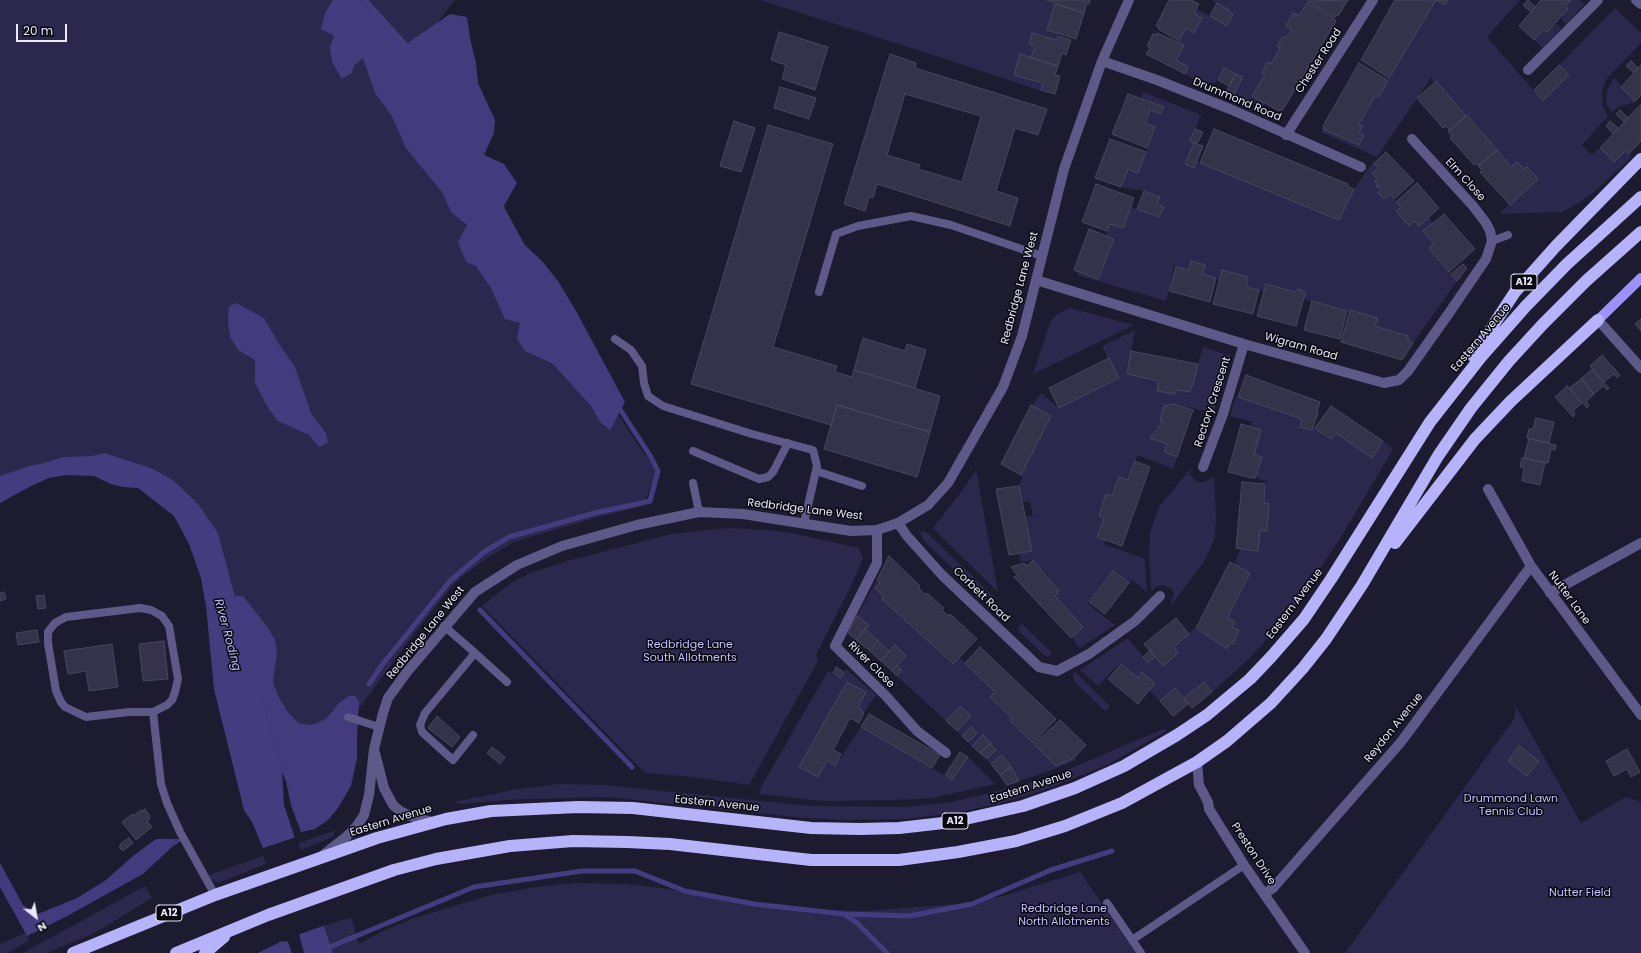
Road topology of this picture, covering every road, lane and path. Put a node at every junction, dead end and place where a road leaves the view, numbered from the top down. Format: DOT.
graph roads {
  1 [pos="1129,0"];
  2 [pos="1373,0"];
  3 [pos="1598,0"];
  4 [pos="1636,0"];
  5 [pos="1641,4"];
  6 [pos="1102,61"];
  7 [pos="1528,70"];
  8 [pos="1286,135"];
  9 [pos="1412,139"];
  10 [pos="1641,159"];
  11 [pos="1360,167"];
  12 [pos="1641,197"];
  13 [pos="1641,232"];
  14 [pos="1508,235"];
  15 [pos="1492,241"];
  16 [pos="1042,256"];
  17 [pos="1641,278"];
  18 [pos="1036,280"];
  19 [pos="819,292"];
  20 [pos="1598,320"];
  21 [pos="615,339"];
  22 [pos="1244,344"];
  23 [pos="1641,368"];
  24 [pos="1430,422"];
  25 [pos="788,444"];
  26 [pos="694,451"];
  27 [pos="1203,467"];
  28 [pos="816,471"];
  29 [pos="693,483"];
  30 [pos="862,486"];
  31 [pos="1488,489"];
  32 [pos="699,512"];
  33 [pos="804,523"];
  34 [pos="898,523"];
  35 [pos="877,530"];
  36 [pos="1641,543"];
  37 [pos="1531,566"];
  38 [pos="1362,585"];
  39 [pos="1550,593"];
  40 [pos="1160,596"];
  41 [pos="444,626"];
  42 [pos="475,653"];
  43 [pos="507,682"];
  44 [pos="153,712"];
  45 [pos="1641,715"];
  46 [pos="348,717"];
  47 [pos="379,727"];
  48 [pos="473,735"];
  49 [pos="374,749"];
  50 [pos="946,753"];
  51 [pos="1198,762"];
  52 [pos="432,822"];
  53 [pos="317,859"];
  54 [pos="1244,864"];
  55 [pos="1264,894"];
  56 [pos="215,895"];
  57 [pos="1107,904"];
  58 [pos="236,928"];
  59 [pos="1132,940"];
  60 [pos="73,953"];
  61 [pos="176,953"];
  62 [pos="205,953"];
  63 [pos="1141,953"];
  64 [pos="1305,953"];
  1 -- 6 [label="street, Redbridge Lane West"];
  2 -- 8 [label="street, Chester Road"];
  3 -- 7 [label="street"];
  4 -- 5 [label="street"];
  6 -- 8 [label="street, Drummond Road"];
  6 -- 16 [label="street, Redbridge Lane West"];
  8 -- 11 [label="street, Drummond Road"];
  9 -- 15 [label="street, Elm Close"];
  10 -- 24 [label="highway, A12"];
  12 -- 24 [label="highway, Eastern Avenue / A12"];
  13 -- 38 [label="highway"];
  14 -- 15 [label="lane"];
  15 -- 22 [label="street, Wigram Road"];
  16 -- 18 [label="street, Redbridge Lane West"];
  16 -- 19 [label="lane"];
  17 -- 20 [label="main road"];
  18 -- 22 [label="street, Wigram Road"];
  18 -- 34 [label="street, Redbridge Lane West"];
  20 -- 23 [label="street"];
  20 -- 38 [label="highway"];
  21 -- 25 [label="lane"];
  22 -- 27 [label="street, Rectory Crescent"];
  24 -- 52 [label="highway, Eastern Avenue / A12"];
  25 -- 26 [label="lane"];
  25 -- 28 [label="lane"];
  28 -- 30 [label="lane"];
  28 -- 33 [label="lane"];
  29 -- 32 [label="lane"];
  31 -- 37 [label="street, Nutter Lane"];
  32 -- 33 [label="street, Redbridge Lane West"];
  32 -- 41 [label="street, Redbridge Lane West"];
  33 -- 35 [label="street, Redbridge Lane West"];
  34 -- 35 [label="street, Redbridge Lane West"];
  34 -- 40 [label="street, Corbett Road"];
  35 -- 50 [label="street, River Close"];
  36 -- 39 [label="street"];
  37 -- 39 [label="street, Nutter Lane"];
  37 -- 55 [label="street, Reydon Avenue"];
  38 -- 51 [label="highway"];
  39 -- 45 [label="street, Nutter Lane"];
  41 -- 42 [label="lane"];
  41 -- 47 [label="street, Redbridge Lane West"];
  42 -- 43 [label="lane"];
  42 -- 48 [label="lane"];
  44 -- 44 [label="lane"];
  44 -- 56 [label="lane"];
  46 -- 47 [label="lane"];
  47 -- 49 [label="street, Redbridge Lane West"];
  49 -- 52 [label="street, Redbridge Lane West"];
  49 -- 53 [label="street, Redbridge Lane West"];
  51 -- 54 [label="street, Preston Drive"];
  51 -- 58 [label="highway"];
  52 -- 53 [label="highway, Eastern Avenue / A12"];
  53 -- 56 [label="highway, Eastern Avenue / A12"];
  54 -- 55 [label="street, Preston Drive"];
  54 -- 59 [label="lane"];
  55 -- 64 [label="street, Preston Drive"];
  56 -- 60 [label="highway, Eastern Avenue / A12"];
  57 -- 59 [label="lane"];
  58 -- 61 [label="highway"];
  58 -- 62 [label="highway"];
  59 -- 63 [label="lane"];
}
